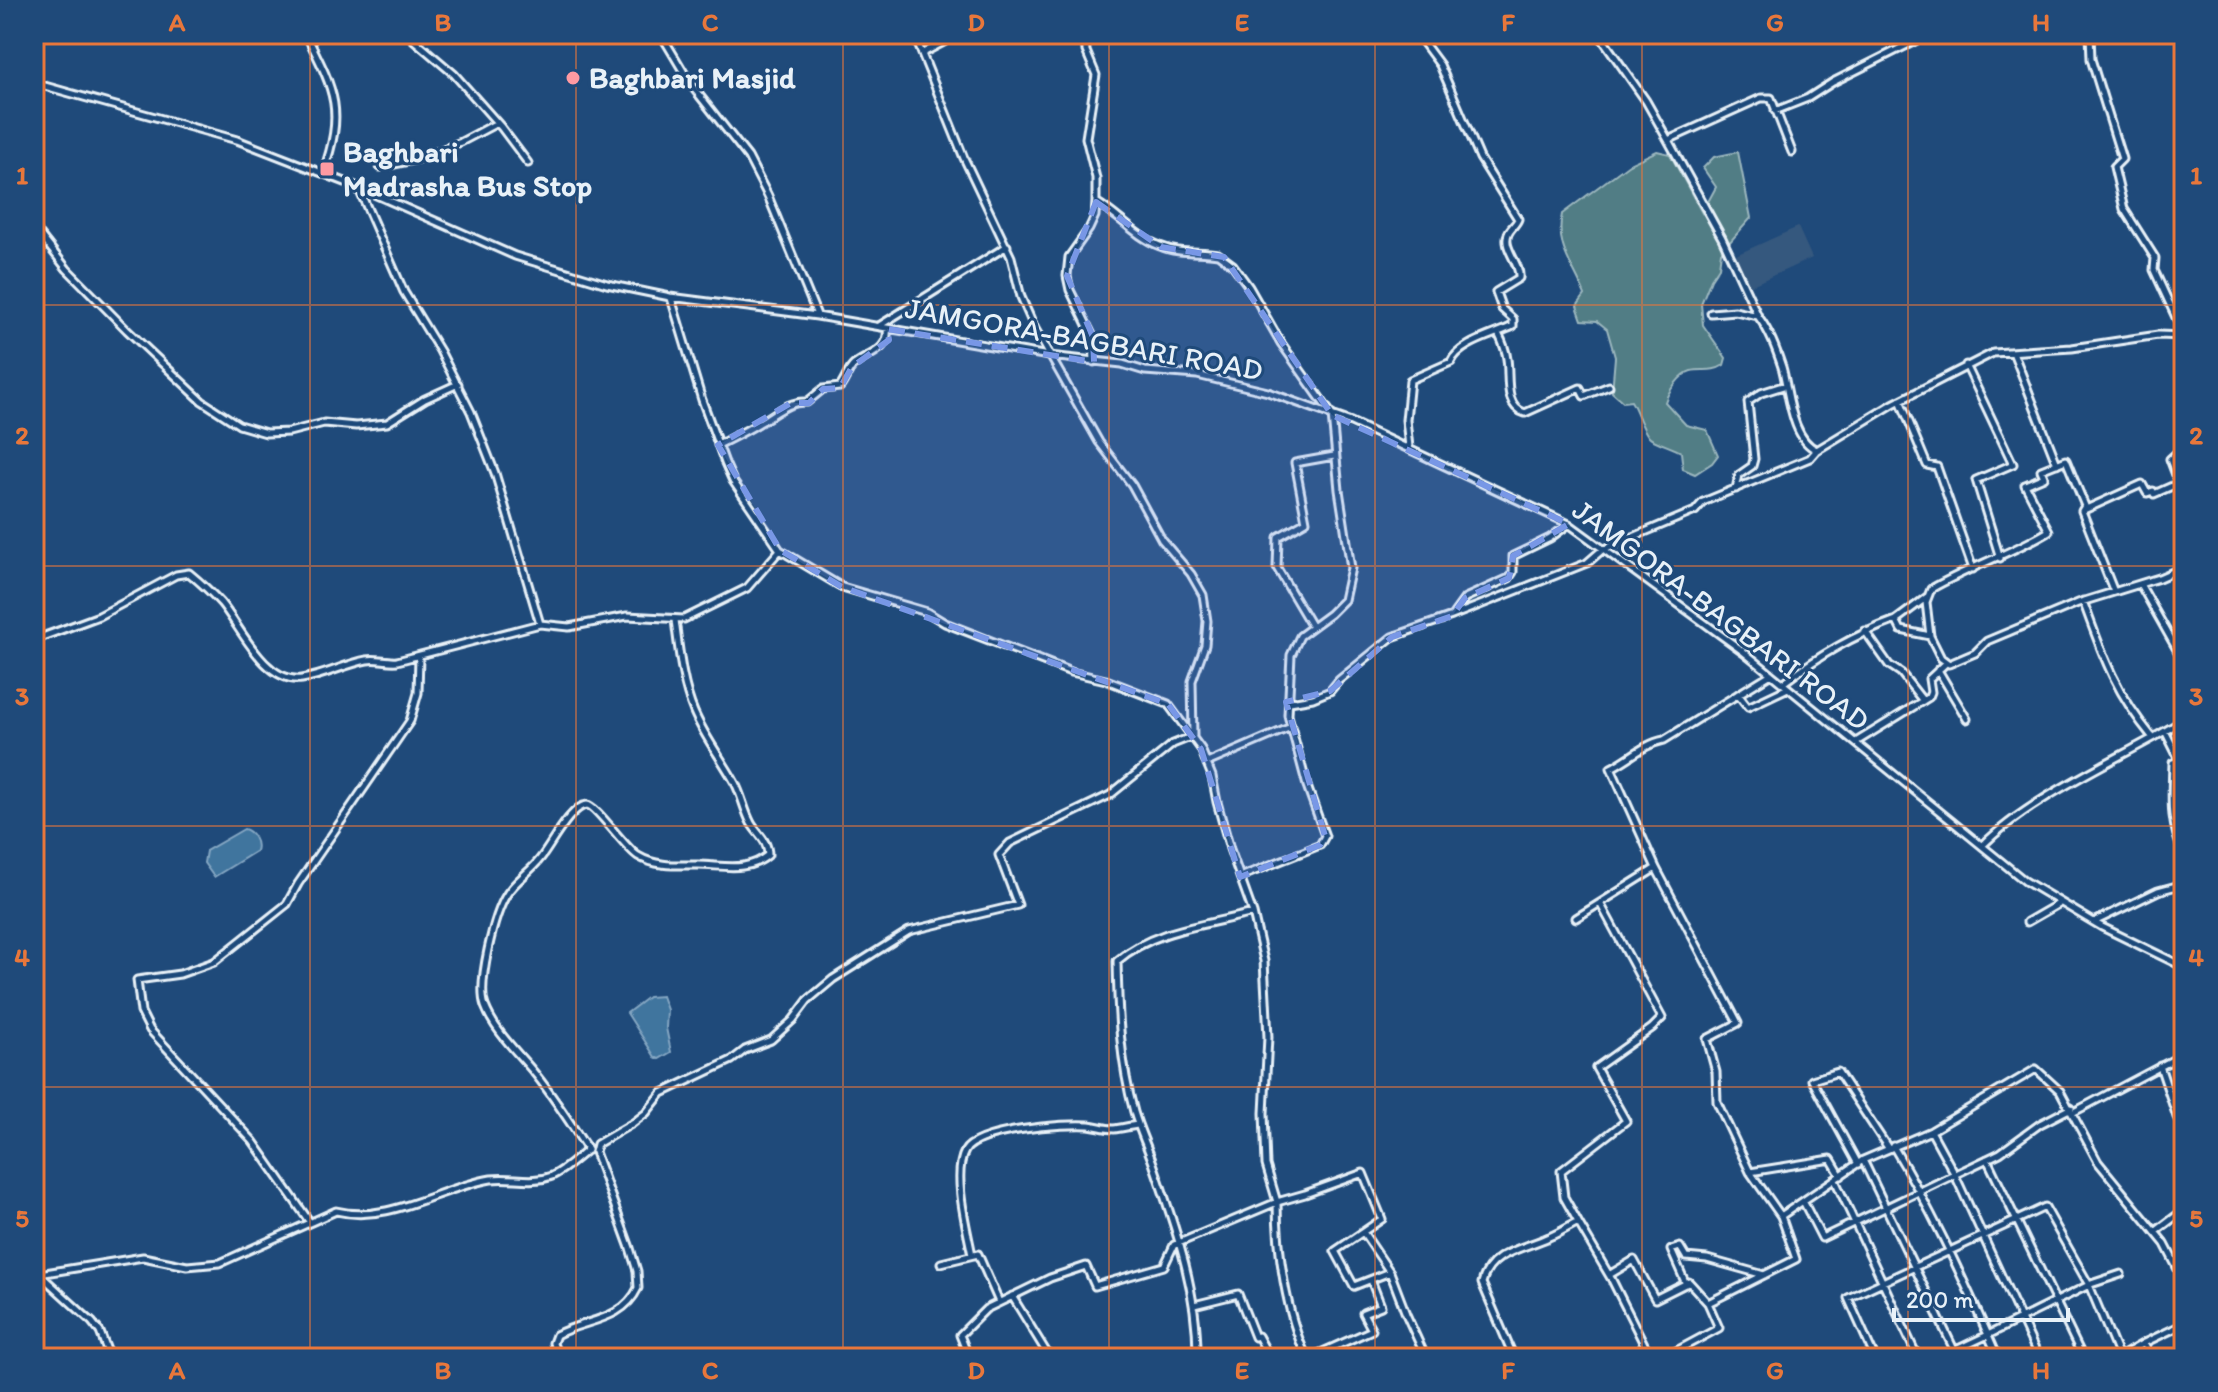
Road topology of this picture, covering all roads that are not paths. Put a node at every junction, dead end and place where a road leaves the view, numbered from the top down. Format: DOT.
graph roads {
  1 [pos="328,34"];
  2 [pos="407,34"];
  3 [pos="661,34"];
  4 [pos="914,34"];
  5 [pos="959,34"];
  6 [pos="1085,34"];
  7 [pos="1417,34"];
  8 [pos="1599,34"];
  9 [pos="1929,34"];
  10 [pos="2090,34"];
  11 [pos="307,36"];
  12 [pos="923,53"];
  13 [pos="34,83"];
  14 [pos="1775,111"];
  15 [pos="497,123"];
  16 [pos="1668,140"];
  17 [pos="1792,152"];
  18 [pos="528,163"];
  19 [pos="380,167"];
  20 [pos="323,173"];
  21 [pos="358,187"];
  22 [pos="1096,202"];
  23 [pos="34,227"];
  24 [pos="1007,246"];
  25 [pos="670,297"];
  26 [pos="1711,313"];
  27 [pos="817,316"];
  28 [pos="1758,316"];
  29 [pos="878,327"];
  30 [pos="887,329"];
  31 [pos="1498,333"];
  32 [pos="2182,336"];
  33 [pos="2013,352"];
  34 [pos="1049,356"];
  35 [pos="1094,362"];
  36 [pos="1966,365"];
  37 [pos="458,384"];
  38 [pos="1786,385"];
  39 [pos="1609,386"];
  40 [pos="1900,400"];
  41 [pos="1332,415"];
  42 [pos="2184,440"];
  43 [pos="718,445"];
  44 [pos="1409,448"];
  45 [pos="1817,450"];
  46 [pos="1335,456"];
  47 [pos="2057,464"];
  48 [pos="1736,489"];
  49 [pos="2083,510"];
  50 [pos="1569,524"];
  51 [pos="780,550"];
  52 [pos="1602,550"];
  53 [pos="2000,558"];
  54 [pos="2184,567"];
  55 [pos="1973,569"];
  56 [pos="2140,584"];
  57 [pos="2114,592"];
  58 [pos="1927,597"];
  59 [pos="2083,601"];
  60 [pos="1452,616"];
  61 [pos="675,620"];
  62 [pos="1896,620"];
  63 [pos="540,624"];
  64 [pos="1312,627"];
  65 [pos="1865,631"];
  66 [pos="1930,636"];
  67 [pos="34,640"];
  68 [pos="419,656"];
  69 [pos="2184,662"];
  70 [pos="1945,664"];
  71 [pos="1938,670"];
  72 [pos="1771,674"];
  73 [pos="1785,686"];
  74 [pos="1738,694"];
  75 [pos="1923,701"];
  76 [pos="1290,702"];
  77 [pos="1967,719"];
  78 [pos="2184,720"];
  79 [pos="1291,727"];
  80 [pos="2165,731"];
  81 [pos="1193,736"];
  82 [pos="2153,738"];
  83 [pos="1856,742"];
  84 [pos="1207,763"];
  85 [pos="1982,846"];
  86 [pos="2184,855"];
  87 [pos="1656,868"];
  88 [pos="1240,877"];
  89 [pos="2184,884"];
  90 [pos="1600,903"];
  91 [pos="2060,903"];
  92 [pos="1253,913"];
  93 [pos="1576,918"];
  94 [pos="2027,922"];
  95 [pos="2094,922"];
  96 [pos="2184,967"];
  97 [pos="2184,1054"];
  98 [pos="2173,1060"];
  99 [pos="2160,1066"];
  100 [pos="2184,1087"];
  101 [pos="2072,1111"];
  102 [pos="1138,1125"];
  103 [pos="2184,1130"];
  104 [pos="1931,1131"];
  105 [pos="595,1147"];
  106 [pos="1890,1147"];
  107 [pos="588,1150"];
  108 [pos="1987,1159"];
  109 [pos="1860,1162"];
  110 [pos="1750,1172"];
  111 [pos="1954,1173"];
  112 [pos="1841,1176"];
  113 [pos="1835,1180"];
  114 [pos="1920,1190"];
  115 [pos="1803,1201"];
  116 [pos="1277,1202"];
  117 [pos="1886,1206"];
  118 [pos="2184,1210"];
  119 [pos="1781,1216"];
  120 [pos="2016,1219"];
  121 [pos="309,1221"];
  122 [pos="1578,1222"];
  123 [pos="1853,1222"];
  124 [pos="1363,1232"];
  125 [pos="2155,1232"];
  126 [pos="1982,1235"];
  127 [pos="1180,1243"];
  128 [pos="1950,1250"];
  129 [pos="972,1255"];
  130 [pos="941,1263"];
  131 [pos="1915,1267"];
  132 [pos="37,1272"];
  133 [pos="1390,1272"];
  134 [pos="2121,1274"];
  135 [pos="1609,1275"];
  136 [pos="1765,1275"];
  137 [pos="1371,1280"];
  138 [pos="2184,1281"];
  139 [pos="1883,1283"];
  140 [pos="1686,1284"];
  141 [pos="2089,1285"];
  142 [pos="1012,1296"];
  143 [pos="2055,1300"];
  144 [pos="999,1302"];
  145 [pos="1708,1303"];
  146 [pos="1194,1305"];
  147 [pos="2021,1318"];
  148 [pos="2184,1324"];
  149 [pos="1988,1335"];
  150 [pos="2144,1343"];
  151 [pos="1955,1351"];
  152 [pos="110,1358"];
  153 [pos="558,1358"];
  154 [pos="969,1358"];
  155 [pos="1050,1358"];
  156 [pos="1197,1358"];
  157 [pos="1270,1358"];
  158 [pos="1308,1358"];
  159 [pos="1426,1358"];
  160 [pos="1514,1358"];
  161 [pos="1651,1358"];
  162 [pos="1663,1358"];
  163 [pos="1875,1358"];
  164 [pos="1918,1358"];
  165 [pos="1939,1358"];
  166 [pos="1958,1358"];
  167 [pos="1998,1358"];
  168 [pos="2039,1358"];
  169 [pos="2083,1358"];
  170 [pos="2119,1358"];
  171 [pos="2151,1358"];
  1 -- 11 [label="street"];
  2 -- 15 [label="street"];
  3 -- 27 [label="street"];
  4 -- 12 [label="street"];
  5 -- 12 [label="street"];
  6 -- 22 [label="street"];
  7 -- 31 [label="street"];
  8 -- 16 [label="street"];
  9 -- 14 [label="street"];
  10 -- 32 [label="street"];
  11 -- 20 [label="street"];
  12 -- 24 [label="street"];
  13 -- 20 [label="street, JAMGORA-BAGBARI ROAD"];
  14 -- 16 [label="street"];
  14 -- 17 [label="street"];
  15 -- 18 [label="street"];
  15 -- 19 [label="street"];
  16 -- 28 [label="street"];
  20 -- 21 [label="street, JAMGORA-BAGBARI ROAD"];
  21 -- 25 [label="street, JAMGORA-BAGBARI ROAD"];
  21 -- 37 [label="street"];
  22 -- 35 [label="street"];
  22 -- 41 [label="street"];
  23 -- 37 [label="street"];
  24 -- 29 [label="street"];
  24 -- 34 [label="street"];
  25 -- 27 [label="street, JAMGORA-BAGBARI ROAD"];
  25 -- 43 [label="street"];
  26 -- 28 [label="street"];
  27 -- 29 [label="street, JAMGORA-BAGBARI ROAD"];
  28 -- 38 [label="street"];
  29 -- 30 [label="street, JAMGORA-BAGBARI ROAD"];
  30 -- 34 [label="street, JAMGORA-BAGBARI ROAD"];
  30 -- 43 [label="street"];
  31 -- 39 [label="street"];
  31 -- 44 [label="street"];
  32 -- 33 [label="street"];
  33 -- 36 [label="street"];
  33 -- 47 [label="street"];
  34 -- 35 [label="street, JAMGORA-BAGBARI ROAD"];
  34 -- 81 [label="street"];
  35 -- 41 [label="street, JAMGORA-BAGBARI ROAD"];
  36 -- 40 [label="street"];
  36 -- 53 [label="street"];
  37 -- 63 [label="street"];
  38 -- 45 [label="street"];
  38 -- 48 [label="street"];
  40 -- 45 [label="street"];
  40 -- 55 [label="street"];
  41 -- 44 [label="street, JAMGORA-BAGBARI ROAD"];
  41 -- 46 [label="street"];
  42 -- 49 [label="street"];
  43 -- 51 [label="street"];
  44 -- 50 [label="street, JAMGORA-BAGBARI ROAD"];
  45 -- 48 [label="street"];
  46 -- 64 [label="street"];
  46 -- 64 [label="street"];
  47 -- 49 [label="street"];
  47 -- 53 [label="street"];
  48 -- 52 [label="street"];
  49 -- 57 [label="street"];
  50 -- 52 [label="street, JAMGORA-BAGBARI ROAD"];
  50 -- 60 [label="street"];
  51 -- 61 [label="street"];
  51 -- 81 [label="street"];
  52 -- 60 [label="street"];
  52 -- 72 [label="street, JAMGORA-BAGBARI ROAD"];
  53 -- 55 [label="street"];
  54 -- 56 [label="street"];
  55 -- 58 [label="street"];
  56 -- 57 [label="street"];
  56 -- 69 [label="street"];
  57 -- 59 [label="street"];
  58 -- 62 [label="street"];
  58 -- 66 [label="street"];
  59 -- 70 [label="street"];
  59 -- 82 [label="street"];
  60 -- 76 [label="street"];
  61 -- 63 [label="street"];
  61 -- 107 [label="street"];
  62 -- 65 [label="street"];
  62 -- 66 [label="street"];
  63 -- 68 [label="street"];
  64 -- 76 [label="street"];
  65 -- 73 [label="street"];
  65 -- 75 [label="street"];
  66 -- 70 [label="street"];
  67 -- 68 [label="street"];
  68 -- 121 [label="street"];
  70 -- 71 [label="street"];
  71 -- 75 [label="street"];
  71 -- 77 [label="street"];
  72 -- 73 [label="street, JAMGORA-BAGBARI ROAD"];
  72 -- 74 [label="street"];
  73 -- 74 [label="street"];
  73 -- 83 [label="street, JAMGORA-BAGBARI ROAD"];
  74 -- 87 [label="street"];
  75 -- 83 [label="street"];
  76 -- 79 [label="street"];
  78 -- 80 [label="street"];
  79 -- 84 [label="street"];
  79 -- 88 [label="street"];
  80 -- 82 [label="street"];
  80 -- 86 [label="street"];
  81 -- 84 [label="street"];
  81 -- 105 [label="street"];
  82 -- 85 [label="street"];
  83 -- 85 [label="street, JAMGORA-BAGBARI ROAD"];
  84 -- 88 [label="street"];
  85 -- 91 [label="street, JAMGORA-BAGBARI ROAD"];
  87 -- 90 [label="street"];
  87 -- 110 [label="street"];
  88 -- 92 [label="street"];
  89 -- 95 [label="street"];
  90 -- 93 [label="street"];
  90 -- 122 [label="street"];
  91 -- 94 [label="street"];
  91 -- 95 [label="street, JAMGORA-BAGBARI ROAD"];
  92 -- 102 [label="street"];
  92 -- 116 [label="street"];
  95 -- 96 [label="street, JAMGORA-BAGBARI ROAD"];
  97 -- 98 [label="street"];
  98 -- 99 [label="street"];
  98 -- 100 [label="street"];
  99 -- 101 [label="street"];
  99 -- 103 [label="street"];
  101 -- 104 [label="street"];
  101 -- 108 [label="street"];
  101 -- 125 [label="street"];
  102 -- 127 [label="street"];
  102 -- 129 [label="street"];
  104 -- 106 [label="street"];
  104 -- 111 [label="street"];
  105 -- 107 [label="street"];
  105 -- 153 [label="street"];
  106 -- 109 [label="street"];
  106 -- 109 [label="street"];
  106 -- 114 [label="street"];
  107 -- 121 [label="street"];
  108 -- 111 [label="street"];
  108 -- 120 [label="street"];
  109 -- 112 [label="street"];
  109 -- 117 [label="street"];
  110 -- 112 [label="street"];
  110 -- 119 [label="street"];
  111 -- 114 [label="street"];
  111 -- 126 [label="street"];
  112 -- 113 [label="street"];
  113 -- 115 [label="street"];
  113 -- 123 [label="street"];
  114 -- 117 [label="street"];
  114 -- 128 [label="street"];
  115 -- 119 [label="street"];
  115 -- 123 [label="street"];
  116 -- 124 [label="street"];
  116 -- 127 [label="street"];
  116 -- 158 [label="street"];
  117 -- 123 [label="street"];
  117 -- 131 [label="street"];
  118 -- 125 [label="street"];
  119 -- 136 [label="street"];
  120 -- 126 [label="street"];
  120 -- 141 [label="street"];
  120 -- 143 [label="street"];
  121 -- 132 [label="street"];
  122 -- 135 [label="street"];
  122 -- 160 [label="street"];
  123 -- 139 [label="street"];
  124 -- 133 [label="street"];
  124 -- 137 [label="street"];
  125 -- 138 [label="street"];
  126 -- 128 [label="street"];
  126 -- 147 [label="street"];
  127 -- 142 [label="street"];
  127 -- 146 [label="street"];
  128 -- 131 [label="street"];
  128 -- 149 [label="street"];
  129 -- 130 [label="street"];
  129 -- 144 [label="street"];
  131 -- 139 [label="street"];
  131 -- 151 [label="street"];
  132 -- 152 [label="street"];
  133 -- 137 [label="street"];
  133 -- 159 [label="street"];
  134 -- 141 [label="street"];
  135 -- 140 [label="street"];
  135 -- 161 [label="street"];
  136 -- 140 [label="street"];
  136 -- 145 [label="street"];
  137 -- 158 [label="street"];
  139 -- 163 [label="street"];
  139 -- 164 [label="street"];
  140 -- 145 [label="street"];
  141 -- 143 [label="street"];
  141 -- 170 [label="street"];
  142 -- 144 [label="street"];
  142 -- 155 [label="street"];
  143 -- 147 [label="street"];
  143 -- 169 [label="street"];
  144 -- 154 [label="street"];
  145 -- 162 [label="street"];
  146 -- 156 [label="street"];
  146 -- 157 [label="street"];
  147 -- 149 [label="street"];
  147 -- 168 [label="street"];
  148 -- 150 [label="street"];
  149 -- 151 [label="street"];
  149 -- 167 [label="street"];
  150 -- 170 [label="street"];
  150 -- 171 [label="street"];
  151 -- 165 [label="street"];
  151 -- 166 [label="street"];
}
